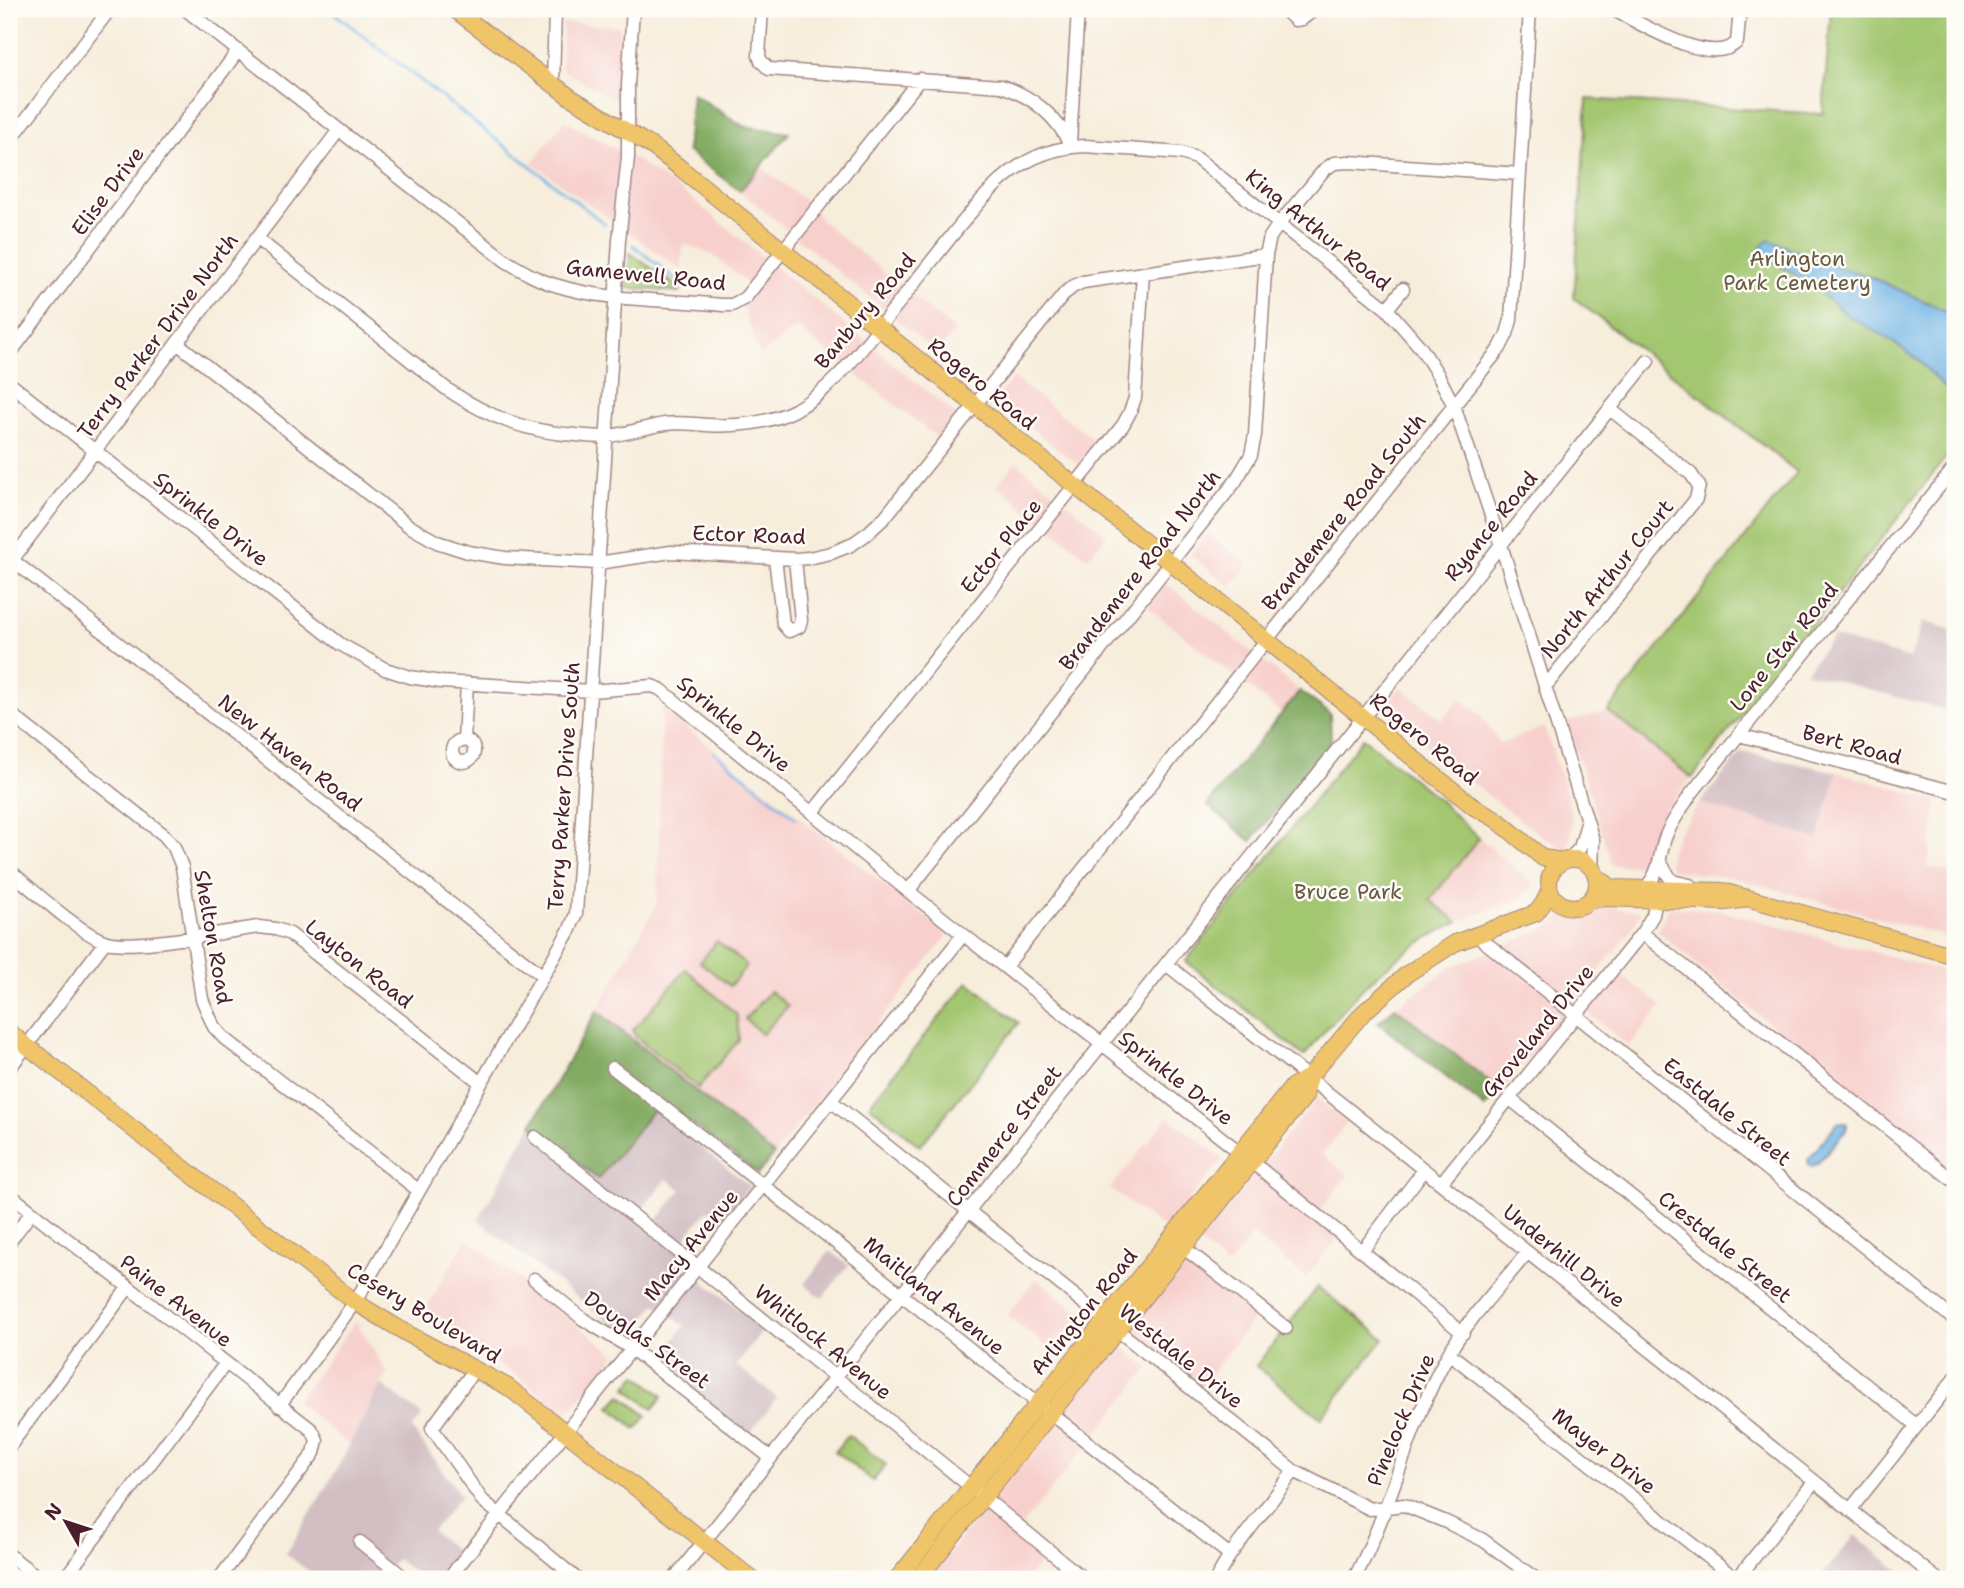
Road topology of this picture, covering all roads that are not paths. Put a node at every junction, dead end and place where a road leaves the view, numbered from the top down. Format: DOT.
graph roads {
  1 [pos="110,9"];
  2 [pos="185,9"];
  3 [pos="454,9"];
  4 [pos="555,9"];
  5 [pos="633,9"];
  6 [pos="762,9"];
  7 [pos="1078,9"];
  8 [pos="1284,9"];
  9 [pos="1315,9"];
  10 [pos="1530,9"];
  11 [pos="1612,9"];
  12 [pos="1740,9"];
  13 [pos="238,51"];
  14 [pos="920,79"];
  15 [pos="553,85"];
  16 [pos="339,130"];
  17 [pos="628,133"];
  18 [pos="9,142"];
  19 [pos="1070,146"];
  20 [pos="1520,174"];
  21 [pos="1279,224"];
  22 [pos="256,238"];
  23 [pos="784,249"];
  24 [pos="1266,255"];
  25 [pos="1143,273"];
  26 [pos="1403,289"];
  27 [pos="616,296"];
  28 [pos="1387,309"];
  29 [pos="879,328"];
  30 [pos="177,343"];
  31 [pos="9,355"];
  32 [pos="1648,361"];
  33 [pos="9,383"];
  34 [pos="975,405"];
  35 [pos="1454,405"];
  36 [pos="1610,409"];
  37 [pos="606,437"];
  38 [pos="94,452"];
  39 [pos="1955,467"];
  40 [pos="1075,485"];
  41 [pos="1501,545"];
  42 [pos="775,558"];
  43 [pos="795,559"];
  44 [pos="10,562"];
  45 [pos="1171,562"];
  46 [pos="598,564"];
  47 [pos="1267,639"];
  48 [pos="467,683"];
  49 [pos="1545,687"];
  50 [pos="590,691"];
  51 [pos="9,713"];
  52 [pos="1364,717"];
  53 [pos="1739,735"];
  54 [pos="464,740"];
  55 [pos="1955,792"];
  56 [pos="1474,807"];
  57 [pos="813,812"];
  58 [pos="1587,823"];
  59 [pos="1566,860"];
  60 [pos="1661,862"];
  61 [pos="9,870"];
  62 [pos="1594,872"];
  63 [pos="1549,886"];
  64 [pos="908,891"];
  65 [pos="1650,894"];
  66 [pos="1741,897"];
  67 [pos="1590,900"];
  68 [pos="1567,906"];
  69 [pos="1510,923"];
  70 [pos="1642,933"];
  71 [pos="1475,934"];
  72 [pos="963,935"];
  73 [pos="193,936"];
  74 [pos="105,942"];
  75 [pos="1955,956"];
  76 [pos="1166,964"];
  77 [pos="1005,967"];
  78 [pos="543,976"];
  79 [pos="1575,1016"];
  80 [pos="9,1032"];
  81 [pos="1102,1044"];
  82 [pos="27,1046"];
  83 [pos="613,1068"];
  84 [pos="9,1069"];
  85 [pos="1309,1077"];
  86 [pos="481,1083"];
  87 [pos="1509,1098"];
  88 [pos="831,1101"];
  89 [pos="535,1137"];
  90 [pos="1246,1157"];
  91 [pos="1424,1170"];
  92 [pos="1442,1182"];
  93 [pos="1955,1182"];
  94 [pos="764,1184"];
  95 [pos="418,1190"];
  96 [pos="9,1194"];
  97 [pos="969,1211"];
  98 [pos="32,1212"];
  99 [pos="9,1242"];
  100 [pos="1177,1243"];
  101 [pos="1362,1251"];
  102 [pos="1527,1252"];
  103 [pos="698,1267"];
  104 [pos="534,1279"];
  105 [pos="128,1288"];
  106 [pos="903,1295"];
  107 [pos="355,1301"];
  108 [pos="1955,1320"];
  109 [pos="1111,1325"];
  110 [pos="1286,1328"];
  111 [pos="1463,1334"];
  112 [pos="632,1349"];
  113 [pos="1449,1353"];
  114 [pos="225,1364"];
  115 [pos="475,1368"];
  116 [pos="835,1378"];
  117 [pos="1955,1378"];
  118 [pos="279,1406"];
  119 [pos="1044,1409"];
  120 [pos="1917,1426"];
  121 [pos="566,1432"];
  122 [pos="9,1447"];
  123 [pos="771,1458"];
  124 [pos="1294,1471"];
  125 [pos="1814,1482"];
  126 [pos="977,1492"];
  127 [pos="1385,1507"];
  128 [pos="1850,1510"];
  129 [pos="498,1516"];
  130 [pos="360,1542"];
  131 [pos="705,1542"];
  132 [pos="9,1555"];
  133 [pos="1230,1555"];
  134 [pos="226,1576"];
  135 [pos="908,1577"];
  136 [pos="40,1579"];
  137 [pos="64,1579"];
  138 [pos="406,1579"];
  139 [pos="448,1579"];
  140 [pos="577,1579"];
  141 [pos="674,1579"];
  142 [pos="752,1579"];
  143 [pos="1084,1579"];
  144 [pos="1216,1579"];
  145 [pos="1354,1579"];
  146 [pos="1536,1579"];
  147 [pos="1736,1579"];
  148 [pos="1937,1579"];
  1 -- 18 [label="street"];
  2 -- 13 [label="street, Gamewell Road"];
  3 -- 15 [label="main road, Rogero Road"];
  4 -- 15 [label="street"];
  5 -- 17 [label="street, Terry Parker Drive South"];
  6 -- 14 [label="street"];
  7 -- 19 [label="street"];
  8 -- 9 [label="street"];
  10 -- 20 [label="street, Brandemere Road South"];
  11 -- 12 [label="street"];
  13 -- 16 [label="street, Gamewell Road"];
  13 -- 31 [label="street, Elise Drive"];
  14 -- 19 [label="street"];
  14 -- 23 [label="street, Gamewell Road"];
  15 -- 17 [label="main road, Rogero Road"];
  16 -- 22 [label="street, Terry Parker Drive North"];
  16 -- 27 [label="street, Gamewell Road"];
  17 -- 23 [label="main road, Rogero Road"];
  17 -- 27 [label="street, Terry Parker Drive South"];
  19 -- 21 [label="street, King Arthur Road"];
  19 -- 29 [label="street, Banbury Road"];
  20 -- 21 [label="street, Brandemere Road North"];
  20 -- 35 [label="street, Brandemere Road South"];
  21 -- 24 [label="street, Brandemere Road North"];
  21 -- 28 [label="street, King Arthur Road"];
  22 -- 30 [label="street, Terry Parker Drive North"];
  22 -- 37 [label="street, Banbury Road"];
  23 -- 27 [label="street, Gamewell Road"];
  23 -- 29 [label="main road, Rogero Road"];
  24 -- 25 [label="street, Ector Road"];
  24 -- 45 [label="street, Brandemere Road North"];
  25 -- 34 [label="street, Ector Road"];
  25 -- 40 [label="street, Ector Place"];
  26 -- 28 [label="street"];
  27 -- 37 [label="street, Terry Parker Drive South"];
  28 -- 35 [label="street, King Arthur Road"];
  29 -- 34 [label="main road, Rogero Road"];
  29 -- 37 [label="street, Banbury Road"];
  30 -- 38 [label="street, Terry Parker Drive North"];
  30 -- 46 [label="street, Ector Road"];
  32 -- 36 [label="street, Ryance Road"];
  33 -- 38 [label="street, Sprinkle Drive"];
  34 -- 40 [label="main road, Rogero Road"];
  34 -- 43 [label="street, Ector Road"];
  35 -- 41 [label="street, King Arthur Road"];
  35 -- 47 [label="street, Brandemere Road South"];
  36 -- 41 [label="street, Ryance Road"];
  36 -- 49 [label="street, North Arthur Court"];
  37 -- 46 [label="street, Terry Parker Drive South"];
  38 -- 44 [label="street, Terry Parker Drive North"];
  38 -- 48 [label="street, Sprinkle Drive"];
  39 -- 53 [label="street, Lone Star Road"];
  40 -- 45 [label="main road, Rogero Road"];
  40 -- 57 [label="street, Ector Place"];
  41 -- 49 [label="street, King Arthur Road"];
  41 -- 52 [label="street, Ryance Road"];
  42 -- 43 [label="street, Ector Road"];
  42 -- 43 [label="street"];
  42 -- 46 [label="street, Ector Road"];
  44 -- 78 [label="street, New Haven Road"];
  45 -- 47 [label="main road, Rogero Road"];
  45 -- 64 [label="street, Brandemere Road North"];
  46 -- 50 [label="street, Terry Parker Drive South"];
  47 -- 52 [label="main road, Rogero Road"];
  47 -- 77 [label="street, Brandemere Road South"];
  48 -- 50 [label="street, Sprinkle Drive"];
  48 -- 54 [label="street"];
  49 -- 58 [label="street, King Arthur Road"];
  50 -- 57 [label="street, Sprinkle Drive"];
  50 -- 78 [label="street, Terry Parker Drive South"];
  51 -- 73 [label="street, Shelton Road"];
  52 -- 56 [label="main road, Rogero Road"];
  52 -- 76 [label="street, Commerce Street"];
  53 -- 55 [label="street, Bert Road"];
  53 -- 60 [label="street, Lone Star Road"];
  56 -- 59 [label="main road, Rogero Road"];
  56 -- 63 [label="main road, Rogero Road"];
  57 -- 64 [label="street, Sprinkle Drive"];
  58 -- 59 [label="street"];
  58 -- 62 [label="street, King Arthur Road"];
  59 -- 62 [label="main road"];
  59 -- 63 [label="main road"];
  60 -- 65 [label="street, Lone Star Road"];
  60 -- 66 [label="street"];
  61 -- 74 [label="street"];
  62 -- 65 [label="main road"];
  62 -- 67 [label="main road"];
  63 -- 68 [label="main road"];
  63 -- 69 [label="main road, Arlington Road"];
  64 -- 72 [label="street, Sprinkle Drive"];
  65 -- 66 [label="main road"];
  65 -- 67 [label="main road"];
  65 -- 70 [label="street, Groveland Drive"];
  66 -- 75 [label="main road"];
  67 -- 68 [label="main road"];
  68 -- 69 [label="main road, Arlington Road"];
  69 -- 71 [label="main road, Arlington Road"];
  70 -- 79 [label="street, Groveland Drive"];
  70 -- 93 [label="street"];
  71 -- 79 [label="street, Eastdale Street"];
  71 -- 85 [label="main road, Arlington Road"];
  72 -- 77 [label="street, Sprinkle Drive"];
  72 -- 88 [label="street, Macy Avenue"];
  73 -- 74 [label="street, Layton Road"];
  73 -- 86 [label="street, Layton Road"];
  73 -- 95 [label="street, Shelton Road"];
  74 -- 82 [label="street"];
  76 -- 81 [label="street, Commerce Street"];
  76 -- 85 [label="street, Underhill Drive"];
  77 -- 81 [label="street, Sprinkle Drive"];
  78 -- 86 [label="street, Terry Parker Drive South"];
  79 -- 87 [label="street, Groveland Drive"];
  79 -- 108 [label="street, Eastdale Street"];
  80 -- 82 [label="main road, Cesery Boulevard"];
  81 -- 90 [label="street, Sprinkle Drive"];
  81 -- 97 [label="street, Commerce Street"];
  82 -- 84 [label="street"];
  82 -- 107 [label="main road, Cesery Boulevard"];
  83 -- 94 [label="street, Maitland Avenue"];
  85 -- 90 [label="main road, Arlington Road"];
  85 -- 91 [label="street, Underhill Drive"];
  86 -- 95 [label="street, Terry Parker Drive South"];
  87 -- 92 [label="street, Groveland Drive"];
  87 -- 120 [label="street, Crestdale Street"];
  88 -- 94 [label="street, Macy Avenue"];
  88 -- 97 [label="street, Westdale Drive"];
  89 -- 103 [label="street, Whitlock Avenue"];
  90 -- 100 [label="main road, Arlington Road"];
  90 -- 101 [label="street"];
  91 -- 92 [label="street, Underhill Drive"];
  91 -- 101 [label="street"];
  92 -- 102 [label="street, Underhill Drive"];
  94 -- 103 [label="street, Macy Avenue"];
  94 -- 106 [label="street, Maitland Avenue"];
  95 -- 107 [label="street, Terry Parker Drive South"];
  96 -- 98 [label="street, Paine Avenue"];
  97 -- 106 [label="street, Commerce Street"];
  97 -- 109 [label="street, Westdale Drive"];
  98 -- 99 [label="street"];
  98 -- 105 [label="street, Paine Avenue"];
  100 -- 109 [label="main road, Arlington Road"];
  100 -- 110 [label="street"];
  101 -- 111 [label="street"];
  102 -- 111 [label="street, Pinelock Drive"];
  102 -- 125 [label="street, Underhill Drive"];
  103 -- 112 [label="street, Macy Avenue"];
  103 -- 116 [label="street, Whitlock Avenue"];
  104 -- 112 [label="street, Douglas Street"];
  105 -- 114 [label="street, Paine Avenue"];
  105 -- 122 [label="street"];
  106 -- 116 [label="street, Commerce Street"];
  106 -- 119 [label="street, Maitland Avenue"];
  107 -- 115 [label="main road, Cesery Boulevard"];
  107 -- 118 [label="street, Terry Parker Drive South"];
  109 -- 119 [label="main road, Arlington Road"];
  109 -- 124 [label="street, Westdale Drive"];
  111 -- 113 [label="street, Pinelock Drive"];
  112 -- 121 [label="street, Macy Avenue"];
  112 -- 123 [label="street, Douglas Street"];
  113 -- 127 [label="street, Pinelock Drive"];
  113 -- 147 [label="street, Mayer Drive"];
  114 -- 118 [label="street, Paine Avenue"];
  114 -- 137 [label="street"];
  115 -- 121 [label="main road, Cesery Boulevard"];
  115 -- 129 [label="street"];
  116 -- 123 [label="street, Commerce Street"];
  116 -- 126 [label="street, Whitlock Avenue"];
  117 -- 120 [label="street"];
  118 -- 134 [label="street, Paine Avenue"];
  119 -- 126 [label="main road, Arlington Road"];
  119 -- 133 [label="street, Maitland Avenue"];
  120 -- 128 [label="street"];
  121 -- 129 [label="street, Macy Avenue"];
  121 -- 131 [label="main road, Cesery Boulevard"];
  123 -- 131 [label="street, Commerce Street"];
  124 -- 127 [label="street, Westdale Drive"];
  124 -- 133 [label="street"];
  125 -- 128 [label="street, Underhill Drive"];
  125 -- 147 [label="street"];
  126 -- 135 [label="main road, Arlington Road"];
  126 -- 143 [label="street, Whitlock Avenue"];
  127 -- 145 [label="street, Pinelock Drive"];
  127 -- 146 [label="street, Westdale Drive"];
  128 -- 148 [label="street, Underhill Drive"];
  129 -- 139 [label="street, Macy Avenue"];
  129 -- 140 [label="street"];
  130 -- 138 [label="street"];
  131 -- 141 [label="street, Commerce Street"];
  131 -- 142 [label="main road, Cesery Boulevard"];
  132 -- 136 [label="street"];
  133 -- 144 [label="street"];
}
